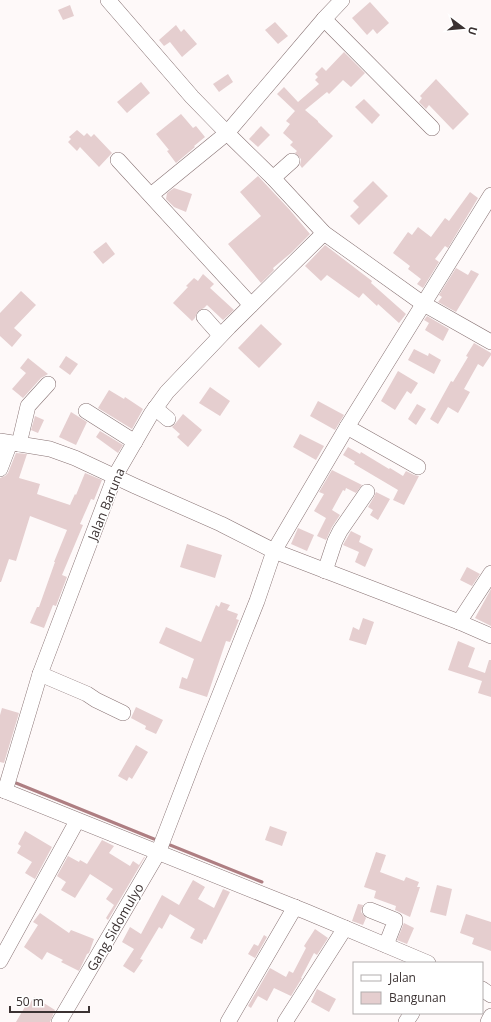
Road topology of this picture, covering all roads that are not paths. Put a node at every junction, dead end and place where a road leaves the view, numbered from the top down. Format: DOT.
graph roads {
  1 [pos="108,0"];
  2 [pos="342,0"];
  3 [pos="324,18"];
  4 [pos="432,128"];
  5 [pos="227,133"];
  6 [pos="118,160"];
  7 [pos="292,161"];
  8 [pos="273,178"];
  9 [pos="151,195"];
  10 [pos="490,199"];
  11 [pos="324,233"];
  12 [pos="422,303"];
  13 [pos="251,305"];
  14 [pos="204,317"];
  15 [pos="220,335"];
  16 [pos="491,342"];
  17 [pos="48,384"];
  18 [pos="155,408"];
  19 [pos="86,411"];
  20 [pos="168,420"];
  21 [pos="347,427"];
  22 [pos="135,442"];
  23 [pos="9,443"];
  24 [pos="418,467"];
  25 [pos="0,469"];
  26 [pos="115,476"];
  27 [pos="367,492"];
  28 [pos="274,551"];
  29 [pos="325,571"];
  30 [pos="491,573"];
  31 [pos="459,622"];
  32 [pos="491,636"];
  33 [pos="40,674"];
  34 [pos="123,713"];
  35 [pos="2,790"];
  36 [pos="77,821"];
  37 [pos="158,853"];
  38 [pos="295,907"];
  39 [pos="370,910"];
  40 [pos="345,928"];
  41 [pos="386,945"];
  42 [pos="0,961"];
  43 [pos="426,962"];
  44 [pos="491,1016"];
  45 [pos="59,1022"];
  46 [pos="228,1022"];
  47 [pos="285,1022"];
  48 [pos="488,1022"];
  1 -- 5 [label="street"];
  2 -- 3 [label="street"];
  3 -- 4 [label="street"];
  3 -- 5 [label="street"];
  5 -- 8 [label="street"];
  5 -- 9 [label="street"];
  6 -- 9 [label="street"];
  7 -- 8 [label="street"];
  8 -- 11 [label="street"];
  9 -- 13 [label="street"];
  10 -- 12 [label="street, Gang Sidomulyo"];
  11 -- 12 [label="street"];
  11 -- 13 [label="street, Jalan Baruna"];
  12 -- 16 [label="street"];
  12 -- 21 [label="street, Gang Sidomulyo"];
  13 -- 15 [label="street, Jalan Baruna"];
  14 -- 15 [label="street"];
  15 -- 18 [label="street, Jalan Baruna"];
  17 -- 23 [label="street"];
  18 -- 20 [label="street"];
  18 -- 22 [label="street, Jalan Baruna"];
  19 -- 22 [label="street"];
  21 -- 24 [label="street"];
  21 -- 28 [label="street, Gang Sidomulyo"];
  22 -- 26 [label="street, Jalan Baruna"];
  23 -- 25 [label="street"];
  23 -- 26 [label="street"];
  26 -- 28 [label="street"];
  26 -- 33 [label="street, Jalan Baruna"];
  27 -- 29 [label="street"];
  28 -- 29 [label="street"];
  28 -- 37 [label="street, Gang Sidomulyo"];
  29 -- 31 [label="street"];
  30 -- 31 [label="street"];
  31 -- 32 [label="street"];
  33 -- 34 [label="street"];
  33 -- 35 [label="street, Jalan Baruna"];
  35 -- 36 [label="street"];
  36 -- 37 [label="street"];
  36 -- 42 [label="street"];
  37 -- 38 [label="street"];
  37 -- 45 [label="street, Gang Sidomulyo"];
  38 -- 40 [label="street"];
  38 -- 46 [label="street"];
  39 -- 41 [label="street"];
  40 -- 41 [label="street"];
  40 -- 47 [label="street"];
  41 -- 43 [label="street"];
  44 -- 48 [label="street"];
}
